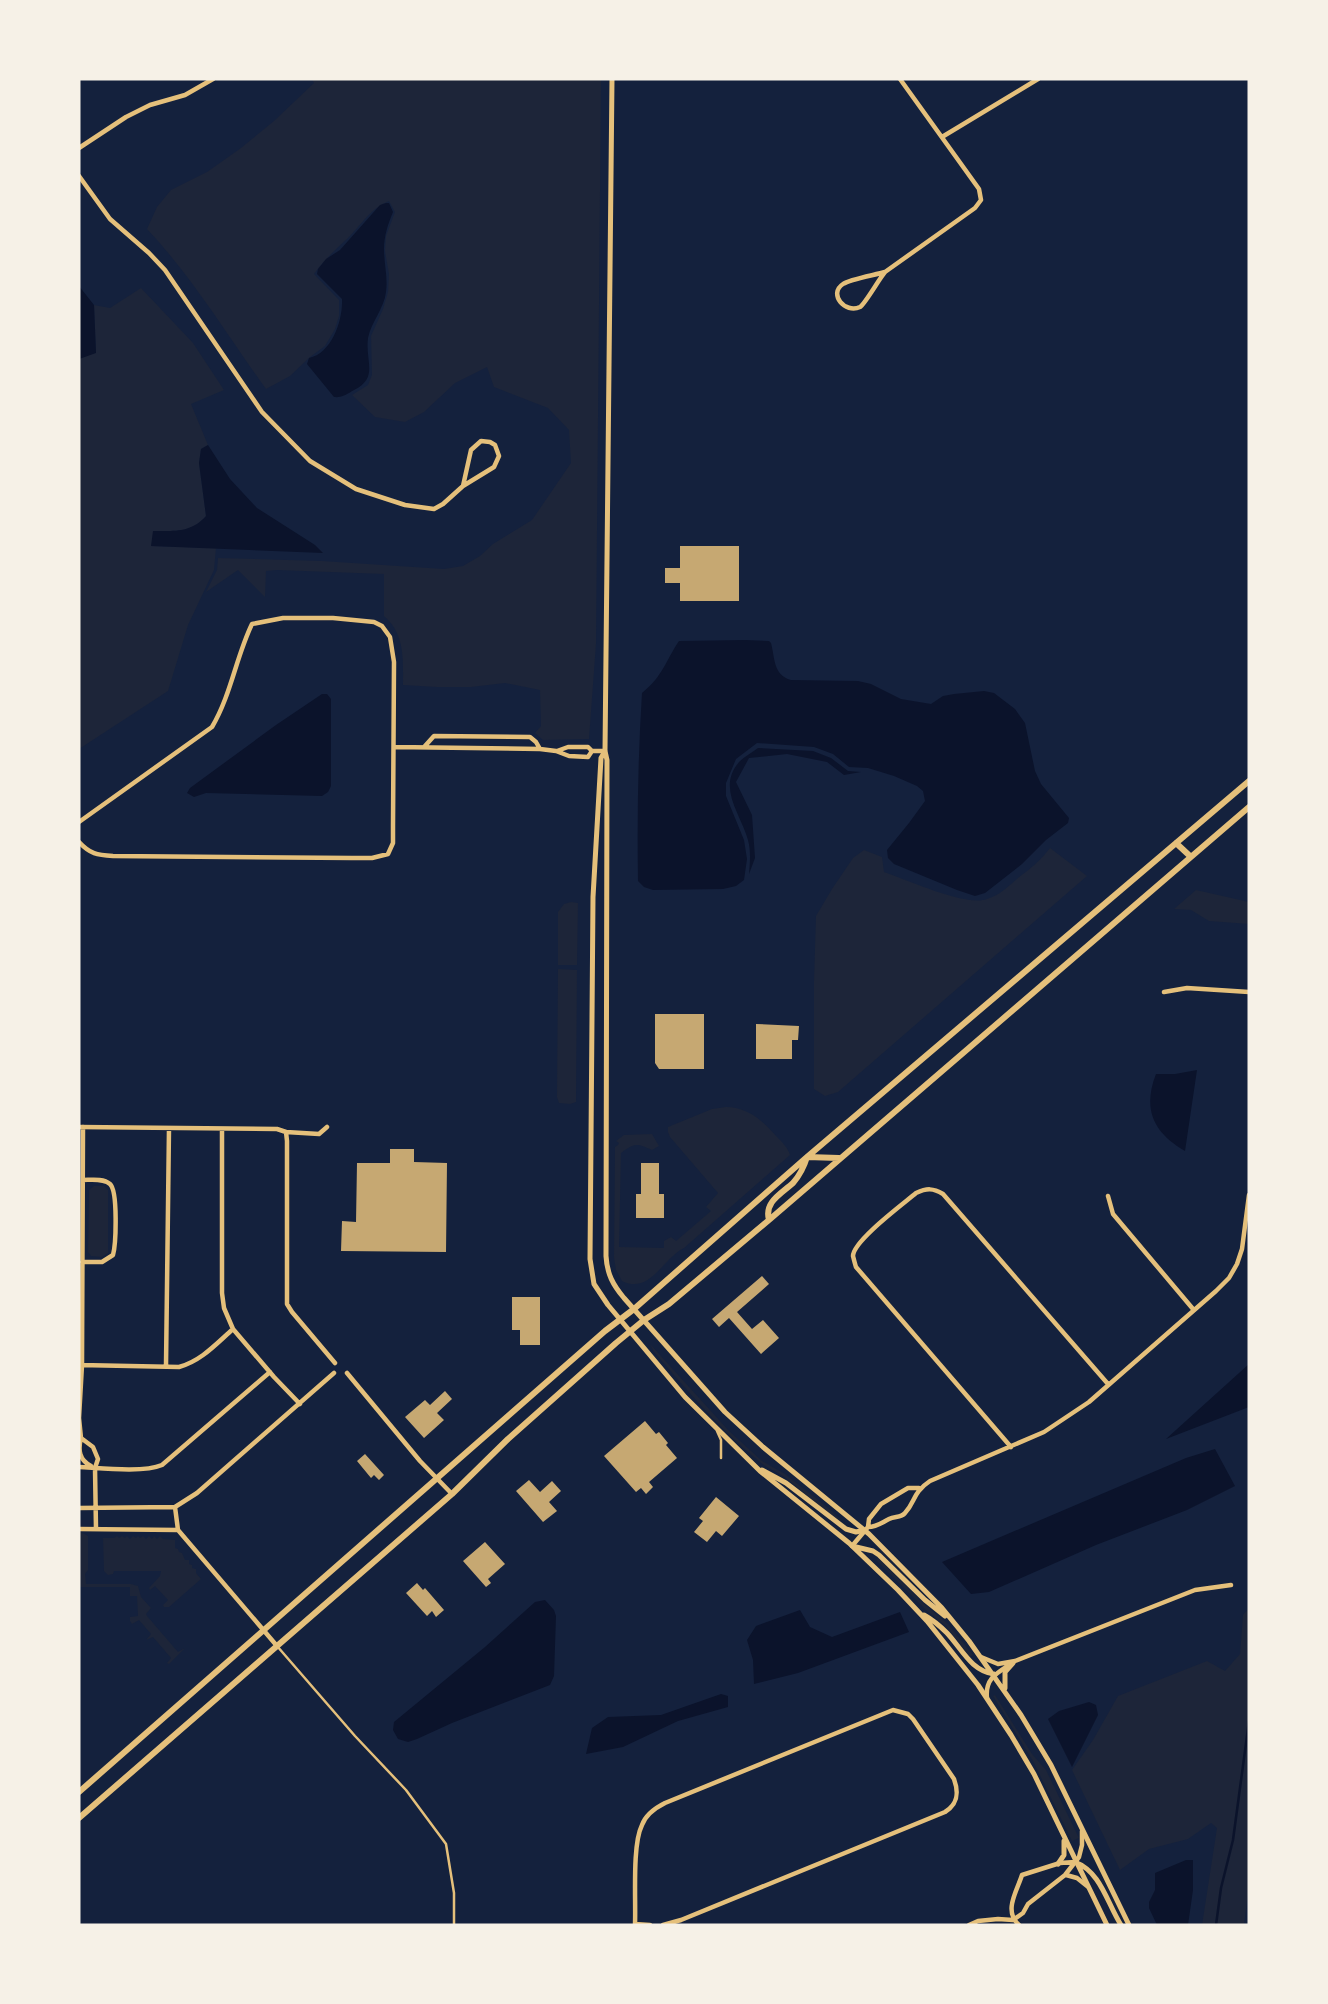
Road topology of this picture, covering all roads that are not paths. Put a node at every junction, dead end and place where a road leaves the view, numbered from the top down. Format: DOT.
graph roads {
  1 [pos="214,79"];
  2 [pos="611,79"];
  3 [pos="900,79"];
  4 [pos="1038,79"];
  5 [pos="942,137"];
  6 [pos="79,148"];
  7 [pos="79,176"];
  8 [pos="885,272"];
  9 [pos="463,486"];
  10 [pos="394,747"];
  11 [pos="424,747"];
  12 [pos="540,749"];
  13 [pos="556,751"];
  14 [pos="592,751"];
  15 [pos="605,751"];
  16 [pos="1249,781"];
  17 [pos="1249,807"];
  18 [pos="79,822"];
  19 [pos="79,842"];
  20 [pos="1176,843"];
  21 [pos="1191,857"];
  22 [pos="593,897"];
  23 [pos="607,897"];
  24 [pos="1164,992"];
  25 [pos="1249,992"];
  26 [pos="81,1127"];
  27 [pos="327,1127"];
  28 [pos="169,1128"];
  29 [pos="222,1130"];
  30 [pos="286,1132"];
  31 [pos="807,1157"];
  32 [pos="841,1157"];
  33 [pos="83,1180"];
  34 [pos="1249,1195"];
  35 [pos="1108,1196"];
  36 [pos="769,1220"];
  37 [pos="82,1262"];
  38 [pos="1193,1309"];
  39 [pos="634,1310"];
  40 [pos="620,1320"];
  41 [pos="644,1320"];
  42 [pos="233,1329"];
  43 [pos="630,1332"];
  44 [pos="335,1363"];
  45 [pos="80,1365"];
  46 [pos="166,1366"];
  47 [pos="270,1372"];
  48 [pos="334,1373"];
  49 [pos="346,1373"];
  50 [pos="1108,1384"];
  51 [pos="300,1404"];
  52 [pos="716,1428"];
  53 [pos="81,1438"];
  54 [pos="1011,1447"];
  55 [pos="721,1458"];
  56 [pos="79,1467"];
  57 [pos="756,1467"];
  58 [pos="95,1468"];
  59 [pos="437,1478"];
  60 [pos="920,1488"];
  61 [pos="453,1494"];
  62 [pos="175,1507"];
  63 [pos="79,1508"];
  64 [pos="96,1508"];
  65 [pos="79,1529"];
  66 [pos="96,1529"];
  67 [pos="866,1529"];
  68 [pos="178,1530"];
  69 [pos="852,1546"];
  70 [pos="1231,1585"];
  71 [pos="919,1612"];
  72 [pos="955,1624"];
  73 [pos="265,1631"];
  74 [pos="277,1646"];
  75 [pos="981,1657"];
  76 [pos="1014,1662"];
  77 [pos="994,1675"];
  78 [pos="1007,1694"];
  79 [pos="986,1698"];
  80 [pos="79,1792"];
  81 [pos="79,1818"];
  82 [pos="1082,1830"];
  83 [pos="1063,1835"];
  84 [pos="1075,1862"];
  85 [pos="1058,1864"];
  86 [pos="1065,1875"];
  87 [pos="1087,1886"];
  88 [pos="1013,1920"];
  89 [pos="454,1925"];
  90 [pos="635,1925"];
  91 [pos="650,1925"];
  92 [pos="663,1925"];
  93 [pos="969,1925"];
  94 [pos="1018,1925"];
  95 [pos="1107,1925"];
  96 [pos="1121,1925"];
  97 [pos="1129,1925"];
  1 -- 6 [label="street"];
  2 -- 15 [label="street"];
  3 -- 5 [label="street"];
  4 -- 5 [label="street"];
  5 -- 8 [label="street"];
  7 -- 9 [label="street"];
  8 -- 8 [label="street"];
  9 -- 9 [label="street"];
  10 -- 11 [label="street"];
  10 -- 18 [label="street"];
  10 -- 19 [label="street"];
  11 -- 12 [label="street"];
  11 -- 12 [label="street"];
  12 -- 13 [label="street"];
  13 -- 14 [label="street"];
  13 -- 14 [label="street"];
  14 -- 15 [label="street"];
  15 -- 22 [label="street"];
  15 -- 23 [label="street"];
  16 -- 20 [label="main road"];
  17 -- 21 [label="main road"];
  20 -- 21 [label="main road"];
  20 -- 31 [label="main road"];
  21 -- 32 [label="main road"];
  22 -- 23 [label="street"];
  22 -- 40 [label="street"];
  23 -- 39 [label="street"];
  24 -- 25 [label="street"];
  26 -- 28 [label="street"];
  26 -- 33 [label="street"];
  27 -- 30 [label="street"];
  28 -- 29 [label="street"];
  28 -- 46 [label="street"];
  29 -- 30 [label="street"];
  29 -- 42 [label="street"];
  30 -- 44 [label="street"];
  31 -- 32 [label="main road"];
  31 -- 36 [label="main road"];
  31 -- 39 [label="main road"];
  32 -- 36 [label="main road"];
  33 -- 37 [label="street"];
  33 -- 37 [label="street"];
  34 -- 38 [label="street"];
  35 -- 38 [label="street"];
  36 -- 41 [label="main road"];
  37 -- 45 [label="street"];
  38 -- 50 [label="street"];
  39 -- 40 [label="main road"];
  39 -- 41 [label="street"];
  40 -- 43 [label="street"];
  40 -- 59 [label="main road"];
  41 -- 43 [label="main road"];
  41 -- 67 [label="street"];
  42 -- 46 [label="street"];
  42 -- 47 [label="street"];
  43 -- 52 [label="street"];
  43 -- 61 [label="main road"];
  45 -- 46 [label="street"];
  45 -- 53 [label="street"];
  47 -- 51 [label="street"];
  47 -- 58 [label="street"];
  48 -- 51 [label="street"];
  49 -- 59 [label="street"];
  50 -- 54 [label="street"];
  50 -- 54 [label="street"];
  51 -- 62 [label="street"];
  52 -- 55 [label="lane"];
  52 -- 57 [label="street"];
  53 -- 58 [label="street"];
  53 -- 58 [label="street"];
  54 -- 60 [label="street"];
  56 -- 58 [label="street"];
  57 -- 67 [label="street"];
  57 -- 69 [label="street"];
  58 -- 64 [label="street"];
  59 -- 61 [label="street"];
  59 -- 73 [label="main road"];
  60 -- 67 [label="street"];
  60 -- 67 [label="street"];
  61 -- 74 [label="main road"];
  62 -- 64 [label="street"];
  62 -- 68 [label="street"];
  63 -- 64 [label="street"];
  64 -- 66 [label="street"];
  65 -- 66 [label="street"];
  66 -- 68 [label="street"];
  67 -- 69 [label="street"];
  67 -- 72 [label="street"];
  68 -- 73 [label="street"];
  69 -- 71 [label="street"];
  69 -- 72 [label="street"];
  70 -- 76 [label="street"];
  71 -- 77 [label="street"];
  71 -- 79 [label="street"];
  72 -- 75 [label="street"];
  73 -- 74 [label="street"];
  73 -- 80 [label="main road"];
  74 -- 81 [label="main road"];
  74 -- 89 [label="lane"];
  75 -- 76 [label="street"];
  75 -- 77 [label="street"];
  76 -- 77 [label="street"];
  76 -- 78 [label="street"];
  77 -- 78 [label="street"];
  77 -- 79 [label="street"];
  78 -- 82 [label="street"];
  79 -- 83 [label="street"];
  82 -- 84 [label="street"];
  82 -- 97 [label="street"];
  83 -- 84 [label="street"];
  83 -- 85 [label="street"];
  84 -- 85 [label="street"];
  84 -- 86 [label="street"];
  84 -- 87 [label="street"];
  84 -- 96 [label="street"];
  85 -- 88 [label="street"];
  86 -- 87 [label="street"];
  86 -- 88 [label="street"];
  87 -- 95 [label="street"];
  88 -- 93 [label="street"];
  88 -- 94 [label="street"];
  90 -- 91 [label="street"];
  90 -- 92 [label="street"];
}
